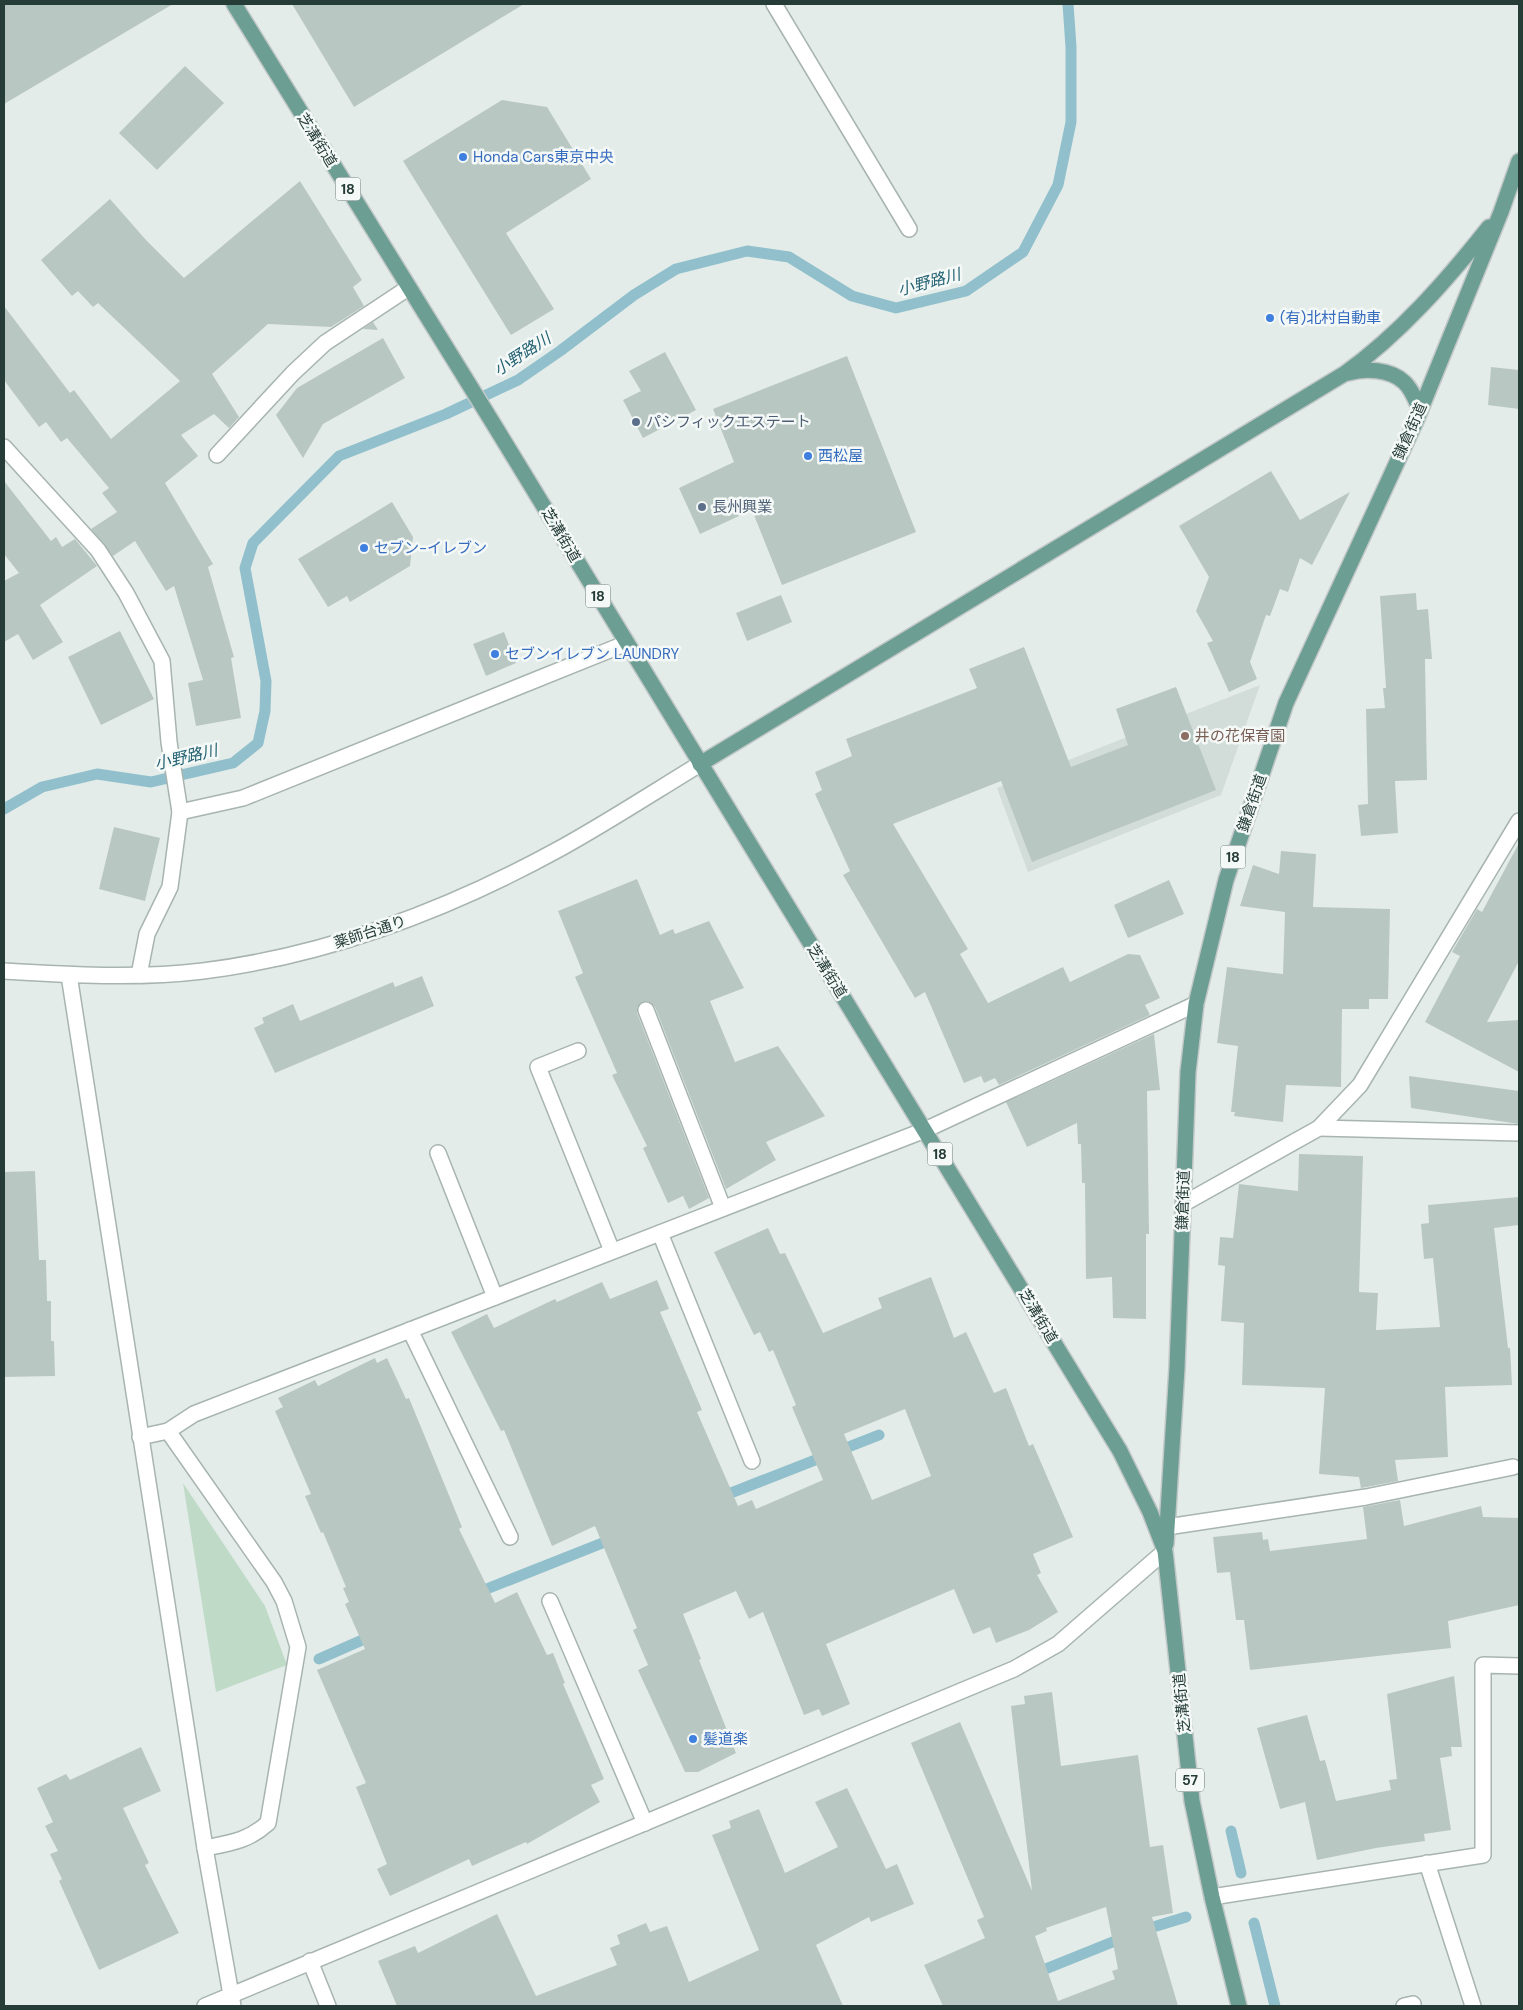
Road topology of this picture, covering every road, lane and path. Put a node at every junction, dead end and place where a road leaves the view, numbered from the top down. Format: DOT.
graph roads {
  1 [pos="234,4"];
  2 [pos="774,4"];
  3 [pos="1519,161"];
  4 [pos="1501,212"];
  5 [pos="909,230"];
  6 [pos="408,288"];
  7 [pos="1344,374"];
  8 [pos="1420,410"];
  9 [pos="4,447"];
  10 [pos="217,455"];
  11 [pos="627,643"];
  12 [pos="700,764"];
  13 [pos="180,812"];
  14 [pos="1519,821"];
  15 [pos="4,972"];
  16 [pos="69,974"];
  17 [pos="139,975"];
  18 [pos="1196,1004"];
  19 [pos="646,1010"];
  20 [pos="578,1051"];
  21 [pos="1319,1128"];
  22 [pos="925,1130"];
  23 [pos="1519,1132"];
  24 [pos="438,1153"];
  25 [pos="1183,1204"];
  26 [pos="724,1208"];
  27 [pos="660,1233"];
  28 [pos="612,1251"];
  29 [pos="495,1297"];
  30 [pos="410,1330"];
  31 [pos="168,1431"];
  32 [pos="140,1437"];
  33 [pos="752,1461"];
  34 [pos="1512,1466"];
  35 [pos="1167,1527"];
  36 [pos="510,1537"];
  37 [pos="1165,1551"];
  38 [pos="550,1601"];
  39 [pos="1519,1666"];
  40 [pos="645,1823"];
  41 [pos="205,1848"];
  42 [pos="1427,1863"];
  43 [pos="1212,1897"];
  44 [pos="310,1961"];
  45 [pos="231,2001"];
  46 [pos="205,2006"];
  47 [pos="328,2006"];
  48 [pos="1239,2006"];
  49 [pos="1474,2006"];
  1 -- 6 [label="main road, 芝溝街道 / 18"];
  2 -- 5 [label="street"];
  3 -- 4 [label="main road, 鎌倉街道 / 18"];
  4 -- 7 [label="main road, 18"];
  4 -- 8 [label="main road, 鎌倉街道 / 18"];
  6 -- 10 [label="street"];
  6 -- 11 [label="main road, 芝溝街道 / 18"];
  7 -- 8 [label="main road"];
  7 -- 12 [label="main road, 18"];
  8 -- 18 [label="main road, 鎌倉街道 / 18"];
  9 -- 13 [label="street"];
  11 -- 12 [label="main road, 芝溝街道 / 18"];
  11 -- 13 [label="street"];
  12 -- 17 [label="street, 薬師台通り"];
  12 -- 22 [label="main road, 芝溝街道 / 18"];
  13 -- 17 [label="street"];
  14 -- 21 [label="street"];
  15 -- 16 [label="street, 薬師台通り"];
  16 -- 17 [label="street, 薬師台通り"];
  16 -- 32 [label="street"];
  18 -- 22 [label="street"];
  18 -- 25 [label="main road, 鎌倉街道 / 18"];
  19 -- 26 [label="street"];
  20 -- 28 [label="street"];
  21 -- 23 [label="street"];
  21 -- 25 [label="street"];
  22 -- 26 [label="street"];
  22 -- 37 [label="main road, 芝溝街道 / 18"];
  24 -- 29 [label="street"];
  25 -- 35 [label="main road, 鎌倉街道 / 18"];
  26 -- 27 [label="street"];
  27 -- 28 [label="street"];
  27 -- 33 [label="street"];
  28 -- 29 [label="street"];
  29 -- 30 [label="street"];
  30 -- 31 [label="street"];
  30 -- 36 [label="street"];
  31 -- 32 [label="street"];
  31 -- 41 [label="street"];
  32 -- 41 [label="street"];
  34 -- 35 [label="street"];
  35 -- 37 [label="main road, 鎌倉街道 / 18"];
  37 -- 40 [label="street"];
  37 -- 43 [label="main road, 芝溝街道 / 57"];
  38 -- 40 [label="street"];
  39 -- 42 [label="street"];
  40 -- 44 [label="street"];
  41 -- 45 [label="street"];
  42 -- 43 [label="street"];
  42 -- 49 [label="street"];
  43 -- 48 [label="main road, 芝溝街道 / 57"];
  44 -- 45 [label="street"];
  44 -- 47 [label="street"];
  45 -- 46 [label="street"];
}
